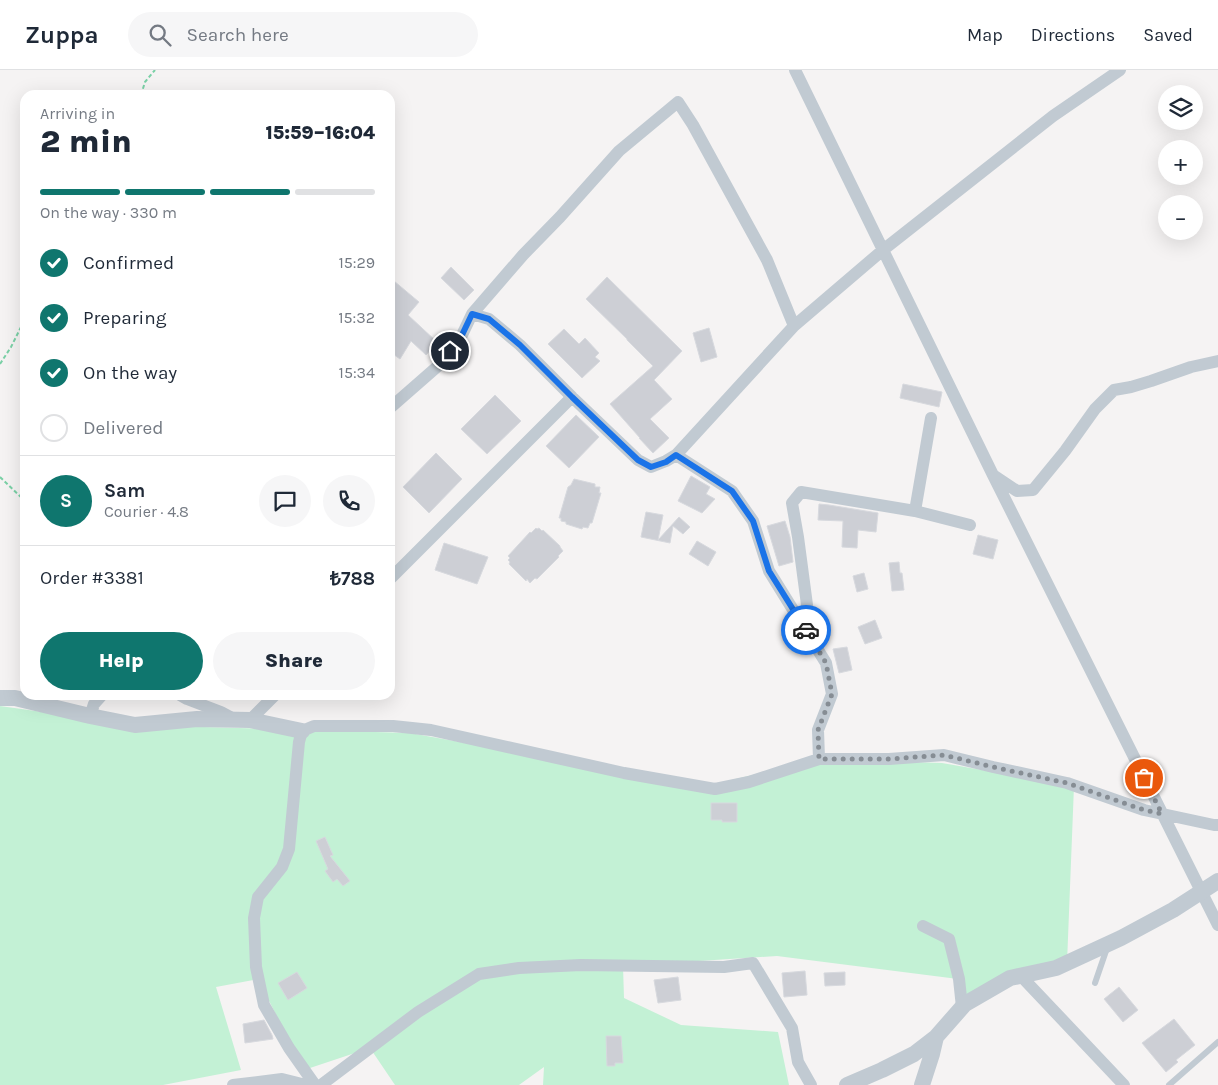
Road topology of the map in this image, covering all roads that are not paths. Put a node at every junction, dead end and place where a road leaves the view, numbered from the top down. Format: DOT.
graph roads {
  1 [pos="795,70"];
  2 [pos="1120,70"];
  3 [pos="884,250"];
  4 [pos="472,314"];
  5 [pos="794,326"];
  6 [pos="1218,361"];
  7 [pos="572,397"];
  8 [pos="395,404"];
  9 [pos="931,418"];
  10 [pos="676,455"];
  11 [pos="993,475"];
  12 [pos="915,511"];
  13 [pos="970,525"];
  14 [pos="395,575"];
  15 [pos="812,640"];
  16 [pos="0,698"];
  17 [pos="20,699"];
  18 [pos="23,700"];
  19 [pos="98,700"];
  20 [pos="190,700"];
  21 [pos="268,700"];
  22 [pos="90,716"];
  23 [pos="242,719"];
  24 [pos="302,731"];
  25 [pos="819,759"];
  26 [pos="1162,814"];
  27 [pos="1218,825"];
  28 [pos="1218,882"];
  29 [pos="1202,892"];
  30 [pos="1218,925"];
  31 [pos="923,926"];
  32 [pos="1108,944"];
  33 [pos="1020,975"];
  34 [pos="1096,983"];
  35 [pos="962,1007"];
  36 [pos="936,1037"];
  37 [pos="1218,1042"];
  38 [pos="233,1085"];
  39 [pos="306,1085"];
  40 [pos="315,1085"];
  41 [pos="321,1085"];
  42 [pos="811,1085"];
  43 [pos="847,1085"];
  44 [pos="922,1085"];
  45 [pos="1124,1085"];
  46 [pos="1169,1085"];
  1 -- 3 [label="street"];
  2 -- 3 [label="street"];
  3 -- 5 [label="street"];
  3 -- 11 [label="street"];
  4 -- 5 [label="street"];
  4 -- 7 [label="street"];
  4 -- 8 [label="street"];
  5 -- 10 [label="street"];
  6 -- 11 [label="street"];
  7 -- 10 [label="street"];
  7 -- 14 [label="street"];
  9 -- 12 [label="street"];
  10 -- 15 [label="street"];
  11 -- 26 [label="street"];
  12 -- 13 [label="street"];
  12 -- 15 [label="street"];
  15 -- 25 [label="street"];
  16 -- 17 [label="street"];
  18 -- 22 [label="street"];
  19 -- 22 [label="street"];
  20 -- 23 [label="street"];
  21 -- 23 [label="street"];
  22 -- 23 [label="street"];
  23 -- 24 [label="street"];
  24 -- 25 [label="street"];
  24 -- 40 [label="street"];
  25 -- 26 [label="street"];
  26 -- 27 [label="street"];
  26 -- 29 [label="street"];
  28 -- 29 [label="street"];
  29 -- 30 [label="street"];
  29 -- 32 [label="street"];
  31 -- 35 [label="street"];
  32 -- 33 [label="street"];
  32 -- 34 [label="lane"];
  33 -- 35 [label="street"];
  33 -- 45 [label="street"];
  35 -- 36 [label="street"];
  36 -- 43 [label="street"];
  36 -- 44 [label="street"];
  37 -- 46 [label="lane"];
  38 -- 39 [label="street"];
  41 -- 42 [label="street"];
}
